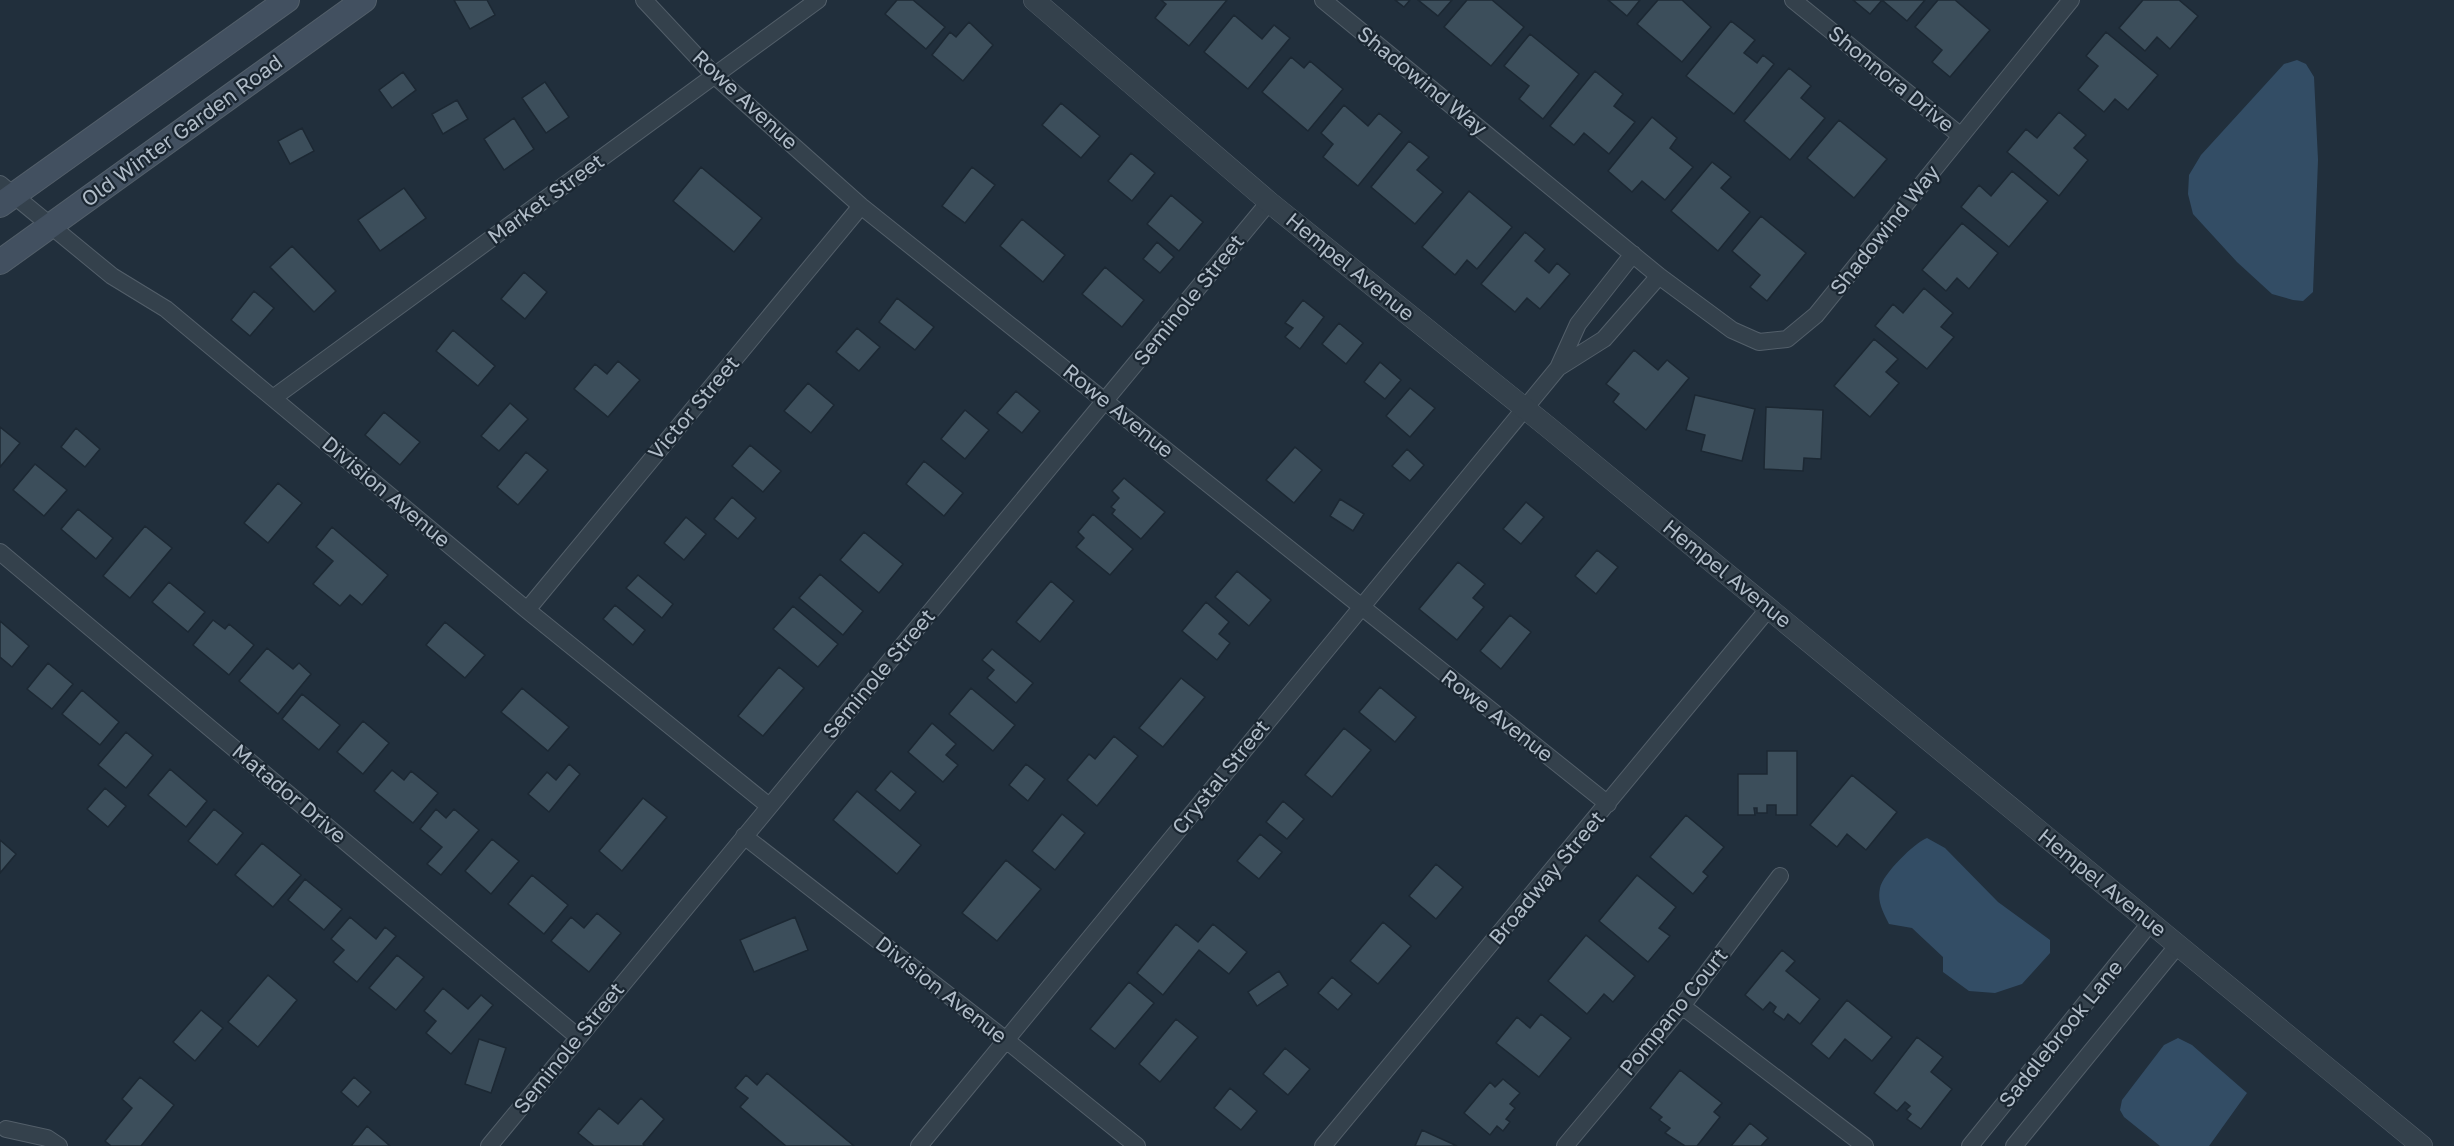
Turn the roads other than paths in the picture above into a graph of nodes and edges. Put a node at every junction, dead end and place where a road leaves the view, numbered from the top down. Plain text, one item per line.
1 (287, 0) edge
2 (364, 0) edge
3 (644, 0) edge
4 (818, 0) edge
5 (1034, 0) edge
6 (1323, 0) edge
7 (1793, 0) edge
8 (2071, 0) edge
9 (715, 76) junction
10 (1961, 136) junction
11 (5, 195) edge
12 (1269, 202) junction
13 (861, 206) junction
14 (50, 225) junction
15 (1633, 254) junction
16 (0, 262) edge
17 (1659, 276) junction
18 (1558, 368) junction
19 (273, 398) junction
20 (1107, 401) junction
21 (1525, 408) junction
22 (0, 552) edge
23 (1360, 607) junction
24 (1769, 608) junction
25 (527, 610) junction
26 (1608, 804) junction
27 (769, 806) junction
28 (744, 836) junction
29 (1780, 876) dead end
30 (2151, 922) junction
31 (2178, 945) junction
32 (1682, 1006) junction
33 (578, 1036) junction
34 (1006, 1040) junction
35 (6, 1128) dead end
36 (59, 1146) edge
37 (489, 1146) edge
38 (919, 1146) edge
39 (1137, 1146) edge
40 (1323, 1146) edge
41 (1565, 1146) edge
42 (1864, 1146) edge
43 (1970, 1146) edge
44 (2014, 1146) edge
45 (2422, 1146) edge

1 - 11 main road
2 - 14 main road, Old Winter Garden Road
3 - 9 street, Rowe Avenue
4 - 9 street, Market Street
5 - 12 street, Hempel Avenue
6 - 15 street, Shadowind Way
7 - 10 street, Shonnora Drive
8 - 10 street, Shadowind Way
9 - 13 street, Rowe Avenue
9 - 19 street, Market Street
10 - 17 street, Shadowind Way
11 - 14 street, Division Avenue
12 - 20 street, Seminole Street
12 - 21 street, Hempel Avenue
13 - 20 street, Rowe Avenue
13 - 25 street, Victor Street
14 - 16 main road, Old Winter Garden Road
14 - 19 street, Division Avenue
15 - 17 street, Shadowind Way
15 - 18 street
17 - 18 street
18 - 21 street
19 - 25 street, Division Avenue
20 - 23 street, Rowe Avenue
20 - 27 street, Seminole Street
21 - 23 street, Crystal Street
21 - 24 street, Hempel Avenue
22 - 33 street, Matador Drive
23 - 26 street, Rowe Avenue
23 - 34 street, Crystal Street
24 - 26 street, Broadway Street
24 - 30 street, Hempel Avenue
25 - 27 street, Division Avenue
26 - 40 street, Broadway Street
27 - 28 street, Seminole Street
28 - 33 street, Seminole Street
28 - 34 street, Division Avenue
29 - 32 street, Pompano Court
30 - 31 street, Hempel Avenue
30 - 43 street, Saddlebrook Lane
31 - 44 street, Saddlebrook Lane
31 - 45 street, Hempel Avenue
32 - 41 street, Pompano Court
32 - 42 street
33 - 37 street, Seminole Street
34 - 38 street, Crystal Street
34 - 39 street, Division Avenue
35 - 36 street

